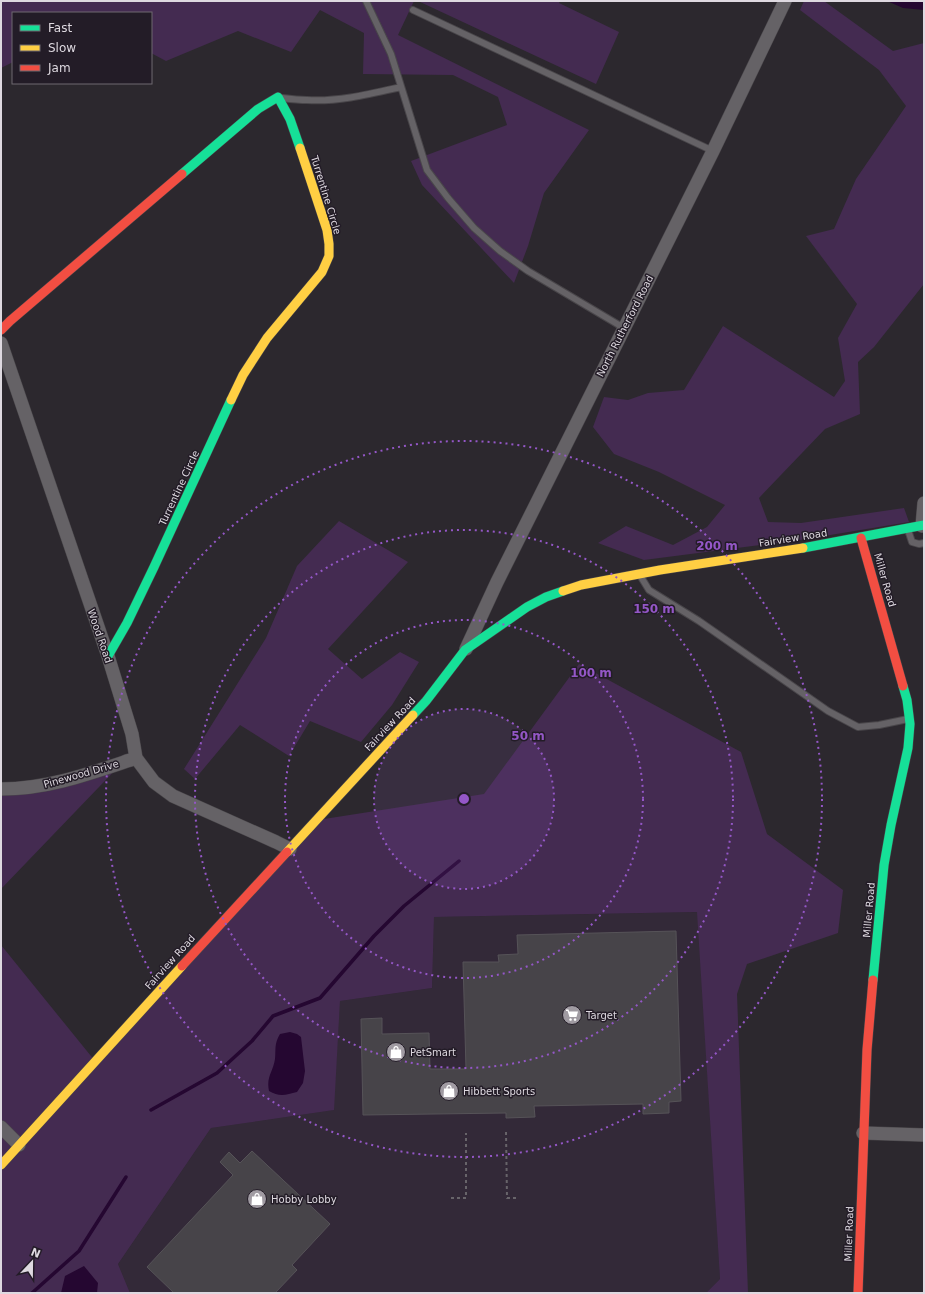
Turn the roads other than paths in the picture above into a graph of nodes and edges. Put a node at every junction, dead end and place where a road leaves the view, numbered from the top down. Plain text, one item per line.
1 (366, 1) edge
2 (784, 1) edge
3 (413, 10) dead end
4 (401, 87) junction
5 (278, 97) junction
6 (713, 151) junction
7 (624, 328) junction
8 (1, 330) edge
9 (1, 343) edge
10 (924, 503) edge
11 (923, 525) edge
12 (908, 528) junction
13 (861, 538) junction
14 (924, 544) edge
15 (639, 574) junction
16 (465, 650) junction
17 (108, 656) junction
18 (910, 719) junction
19 (136, 758) junction
20 (1, 789) edge
21 (290, 849) junction
22 (1, 1127) edge
23 (863, 1133) junction
24 (924, 1135) edge
25 (19, 1145) junction
26 (1, 1165) edge
27 (858, 1293) edge

1 - 4 lane
2 - 6 street, North Rutherford Road
3 - 6 lane
4 - 5 lane
4 - 7 lane
5 - 8 street
5 - 17 street, Turrentine Circle
6 - 7 street, North Rutherford Road
7 - 16 street, North Rutherford Road
9 - 17 street, Wood Road
10 - 11 street
11 - 12 street, Fairview Road
12 - 13 street, Fairview Road
12 - 14 lane
13 - 15 street, Fairview Road
13 - 18 street, Miller Road
15 - 16 street, Fairview Road
15 - 18 lane
16 - 21 street, Fairview Road
17 - 19 street, Wood Road
18 - 23 street, Miller Road
19 - 20 street, Pinewood Drive
19 - 21 street, Wood Road
21 - 25 street, Fairview Road
22 - 25 street
23 - 24 street
23 - 27 street, Miller Road
25 - 26 street, Fairview Road

